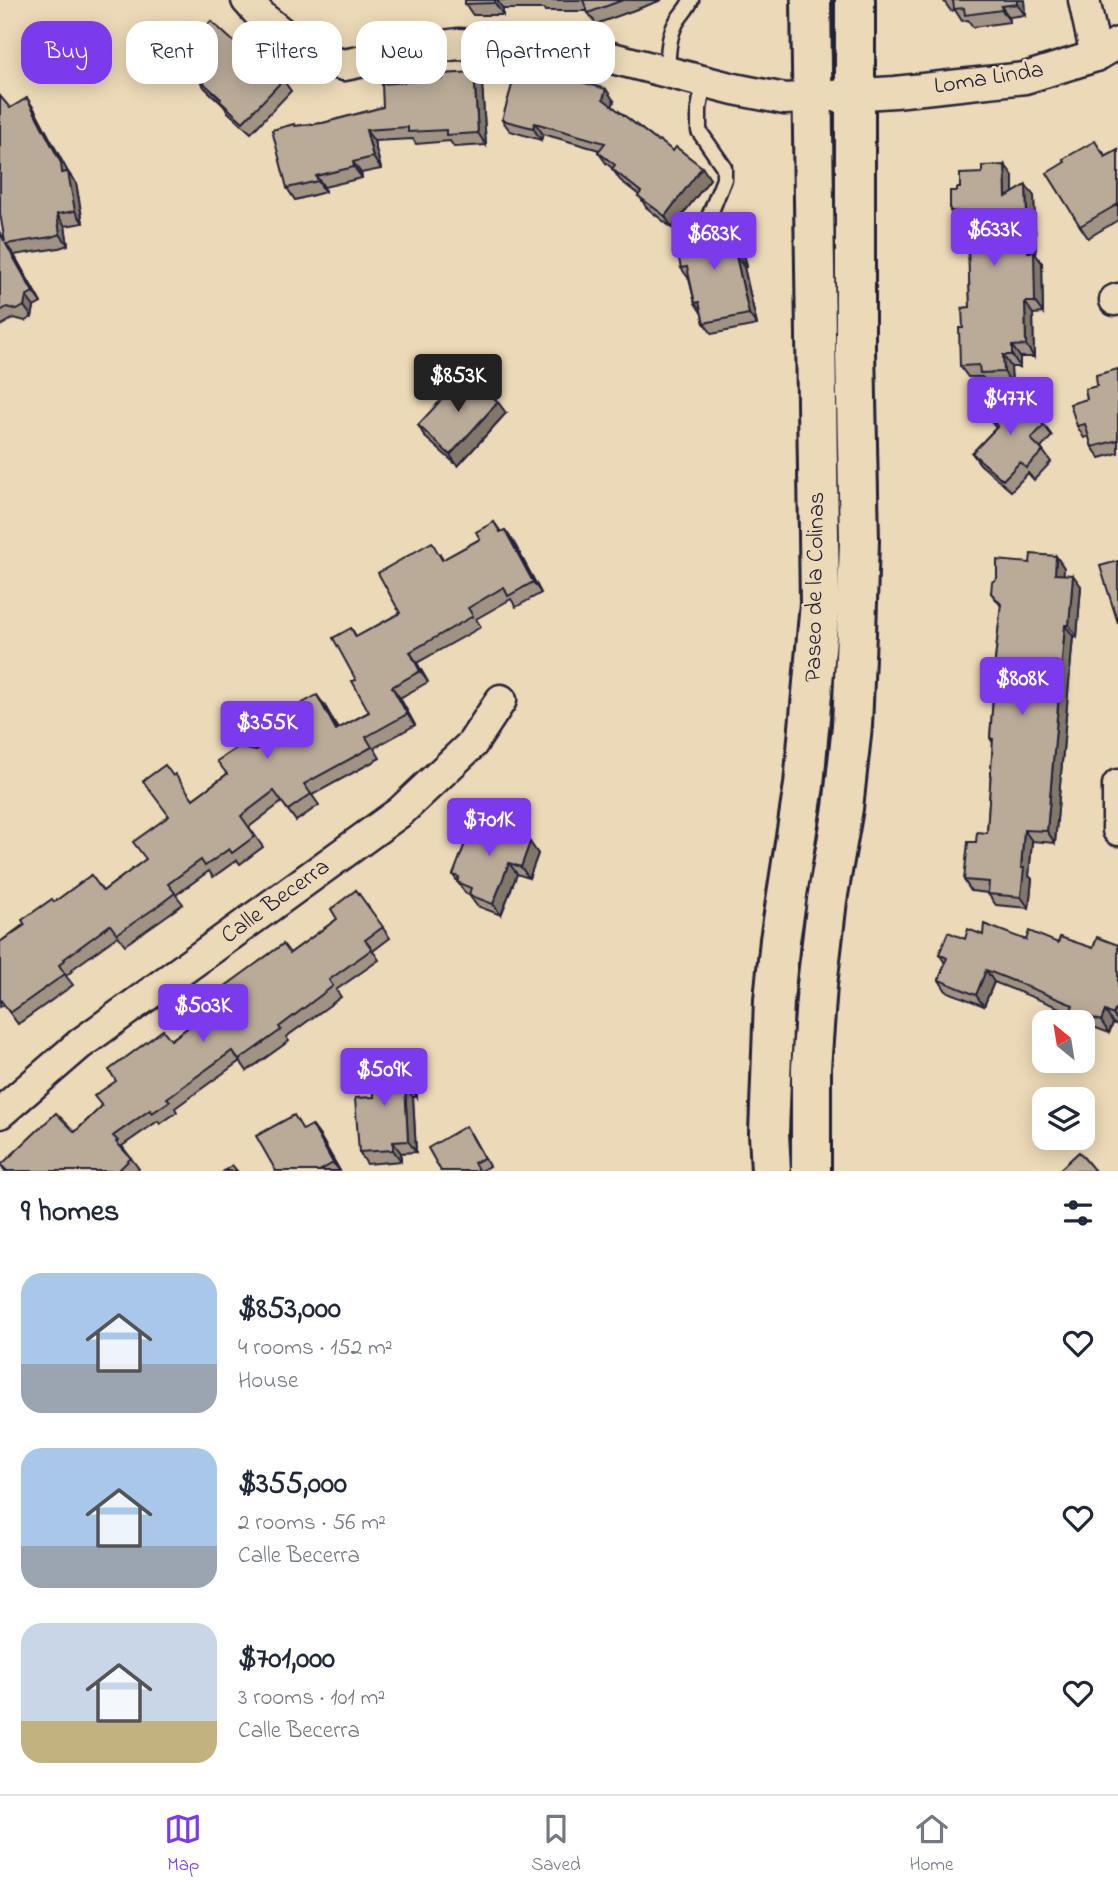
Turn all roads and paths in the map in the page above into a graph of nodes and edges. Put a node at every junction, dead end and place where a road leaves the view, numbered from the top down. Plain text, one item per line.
1 (247, 0) edge
2 (691, 0) edge
3 (811, 0) edge
4 (855, 0) edge
5 (1084, 0) edge
6 (1107, 49) edge
7 (667, 72) junction
8 (704, 81) junction
9 (855, 94) junction
10 (813, 97) junction
11 (706, 223) dead end
12 (501, 700) dead end
13 (1118, 785) edge
14 (1118, 830) edge
15 (0, 1113) edge
16 (771, 1171) edge
17 (811, 1171) edge

1 - 7 street, Loma Linda
2 - 7 lane
3 - 10 main road, Paseo de la Colinas
4 - 9 main road, Paseo de la Colinas
5 - 6 street
6 - 9 street, Loma Linda
7 - 8 street, Loma Linda
8 - 10 street, Loma Linda
8 - 11 lane
9 - 10 street, Loma Linda
9 - 17 main road, Paseo de la Colinas
10 - 16 main road, Paseo de la Colinas
12 - 15 street, Calle Becerra
13 - 14 street

